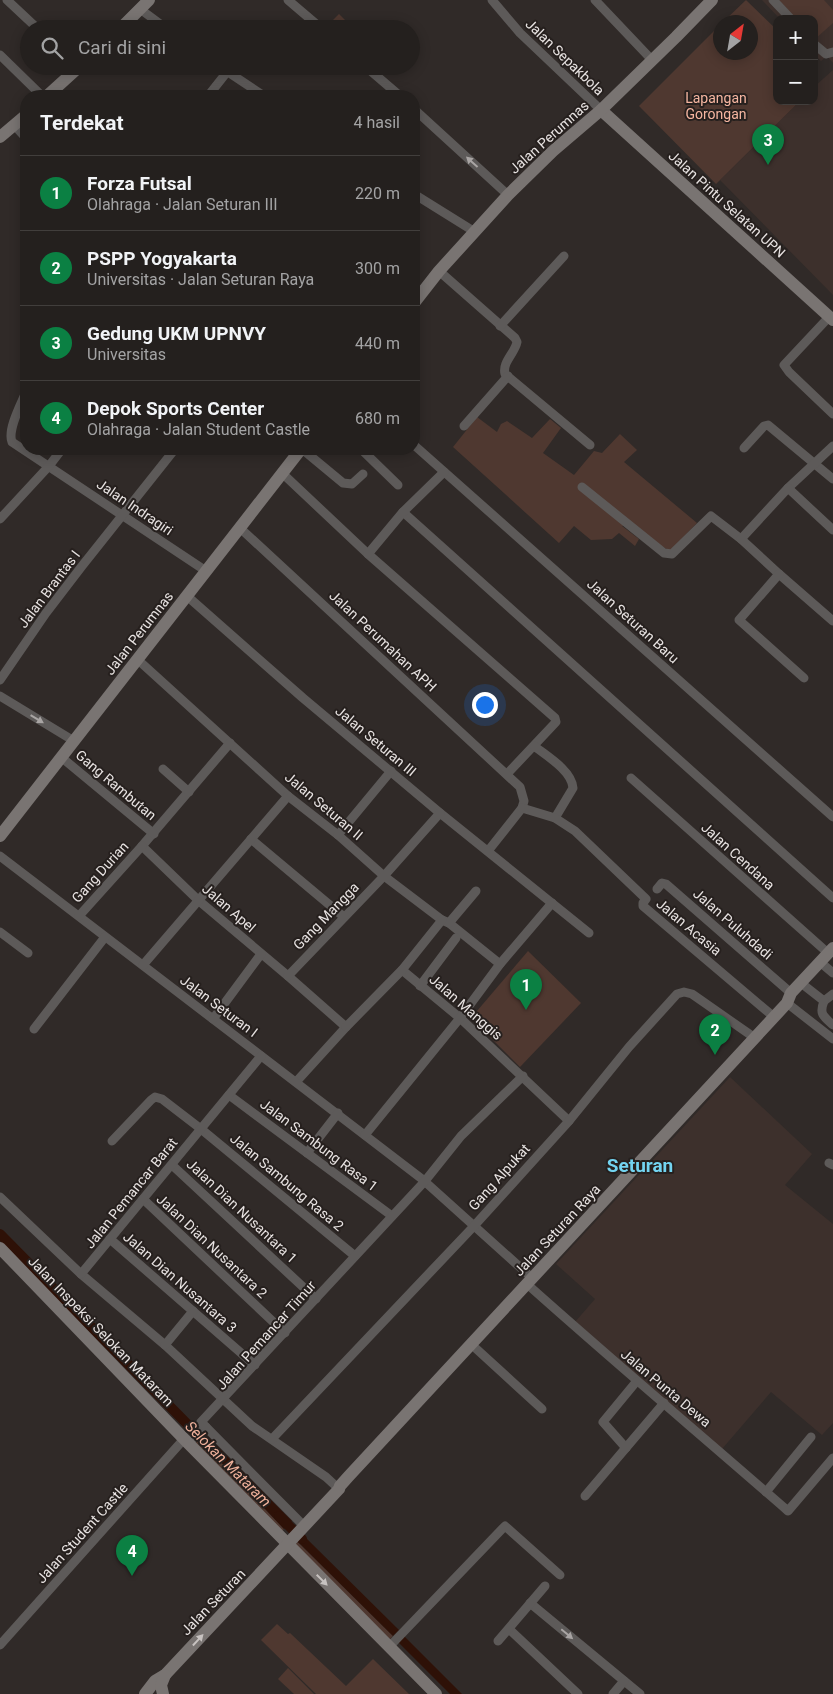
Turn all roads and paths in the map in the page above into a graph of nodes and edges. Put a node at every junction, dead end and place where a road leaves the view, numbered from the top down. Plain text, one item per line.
1 (8, 0) edge
2 (288, 0) edge
3 (492, 0) edge
4 (595, 0) edge
5 (773, 0) edge
6 (709, 1) edge
7 (145, 4) edge
8 (787, 15) edge
9 (29, 20) edge
10 (129, 20) edge
11 (159, 20) edge
12 (311, 20) edge
13 (818, 47) edge
14 (833, 52) edge
15 (0, 55) edge
16 (652, 60) junction
17 (20, 75) edge
18 (20, 75) edge
19 (70, 75) edge
20 (226, 75) edge
21 (232, 75) edge
22 (376, 75) edge
23 (36, 90) edge
24 (54, 90) edge
25 (213, 90) edge
26 (255, 90) edge
27 (393, 90) edge
28 (601, 110) junction
29 (420, 114) edge
30 (20, 120) edge
31 (14, 126) junction
32 (20, 132) edge
33 (0, 137) edge
34 (508, 195) junction
35 (420, 198) edge
36 (475, 232) junction
37 (564, 256) dead end
38 (439, 271) junction
39 (420, 295) edge
40 (831, 318) edge
41 (500, 326) junction
42 (508, 376) junction
43 (20, 407) edge
44 (833, 414) edge
45 (464, 426) dead end
46 (590, 445) dead end
47 (833, 446) edge
48 (20, 447) edge
49 (744, 448) dead end
50 (420, 450) edge
51 (32, 455) edge
52 (57, 455) edge
53 (170, 455) edge
54 (297, 455) edge
55 (309, 455) edge
56 (367, 455) edge
57 (814, 462) junction
58 (49, 466) junction
59 (444, 472) junction
60 (282, 473) junction
61 (363, 474) dead end
62 (833, 479) edge
63 (398, 485) dead end
64 (582, 487) dead end
65 (788, 488) junction
66 (403, 512) junction
67 (123, 516) junction
68 (0, 519) edge
69 (240, 528) junction
70 (833, 530) edge
71 (741, 539) junction
72 (368, 554) junction
73 (206, 571) junction
74 (779, 574) junction
75 (187, 596) junction
76 (833, 621) edge
77 (137, 659) junction
78 (804, 678) dead end
79 (0, 680) edge
80 (0, 696) edge
81 (74, 741) junction
82 (230, 743) junction
83 (534, 746) junction
84 (61, 757) junction
85 (163, 769) dead end
86 (391, 771) junction
87 (507, 774) junction
88 (631, 778) dead end
89 (189, 792) junction
90 (288, 796) junction
91 (522, 808) junction
92 (440, 813) junction
93 (833, 817) edge
94 (555, 818) junction
95 (154, 834) junction
96 (338, 835) junction
97 (0, 836) edge
98 (251, 840) junction
99 (142, 846) junction
100 (488, 851) junction
101 (0, 856) edge
102 (384, 876) junction
103 (657, 889) dead end
104 (476, 891) dead end
105 (833, 898) edge
106 (198, 900) junction
107 (552, 903) junction
108 (79, 916) junction
109 (344, 917) junction
110 (445, 922) junction
111 (0, 932) edge
112 (589, 933) dead end
113 (106, 937) junction
114 (456, 938) dead end
115 (28, 953) dead end
116 (261, 954) junction
117 (827, 954) edge
118 (500, 964) junction
119 (143, 965) junction
120 (402, 970) junction
121 (833, 973) edge
122 (288, 976) junction
123 (801, 982) junction
124 (420, 986) junction
125 (833, 994) edge
126 (789, 998) junction
127 (824, 1001) junction
128 (460, 1018) junction
129 (774, 1018) junction
130 (213, 1019) junction
131 (833, 1025) edge
132 (346, 1028) junction
133 (34, 1029) dead end
134 (755, 1038) junction
135 (833, 1039) edge
136 (261, 1056) junction
137 (523, 1076) junction
138 (296, 1082) junction
139 (229, 1095) junction
140 (338, 1113) junction
141 (568, 1121) junction
142 (202, 1129) junction
143 (365, 1136) junction
144 (112, 1142) dead end
145 (307, 1152) junction
146 (172, 1164) junction
147 (423, 1180) junction
148 (0, 1197) edge
149 (143, 1199) junction
150 (392, 1216) junction
151 (474, 1226) junction
152 (110, 1239) junction
153 (0, 1248) edge
154 (355, 1256) junction
155 (82, 1274) junction
156 (530, 1281) junction
157 (316, 1299) junction
158 (192, 1311) junction
159 (285, 1332) junction
160 (165, 1344) junction
161 (471, 1344) junction
162 (254, 1365) junction
163 (636, 1382) junction
164 (223, 1399) junction
165 (664, 1403) junction
166 (542, 1409) dead end
167 (205, 1428) junction
168 (811, 1437) dead end
169 (189, 1440) junction
170 (272, 1440) junction
171 (626, 1448) junction
172 (833, 1458) edge
173 (339, 1487) junction
174 (766, 1492) junction
175 (585, 1496) dead end
176 (302, 1526) junction
177 (288, 1543) junction
178 (560, 1575) dead end
179 (545, 1586) dead end
180 (530, 1602) junction
181 (509, 1629) junction
182 (498, 1642) dead end
183 (392, 1644) junction
184 (0, 1645) edge
185 (164, 1675) junction
186 (624, 1681) junction
187 (145, 1694) edge
188 (163, 1694) edge
189 (436, 1694) edge
190 (578, 1694) edge
191 (613, 1694) edge
192 (640, 1694) edge

1 - 9 street
2 - 12 street
3 - 28 street, Jalan Sepakbola
4 - 16 street
5 - 8 street
6 - 16 main road, Jalan Perumnas
7 - 10 main road
7 - 11 street
13 - 14 street
15 - 18 street
16 - 28 main road, Jalan Perumnas
17 - 23 street
19 - 24 main road
20 - 25 street
21 - 26 street
22 - 27 street
28 - 34 main road, Jalan Perumnas
28 - 40 main road, Jalan Pintu Selatan UPN
34 -> 29 street
30 - 31 main road
31 - 32 street
31 - 33 main road
34 - 36 main road, Jalan Perumnas
35 - 36 street
36 - 38 main road, Jalan Perumnas
37 - 41 street
38 - 39 main road, Jalan Perumnas
38 - 41 street
40 - 44 street
41 - 42 street
42 - 45 street
42 - 46 street
43 - 48 street, Jalan Indragiri
47 - 57 street
49 - 57 street
50 - 59 street, Jalan Seturan Baru
51 - 58 street, Jalan Indragiri
52 - 58 street
53 - 67 street, Jalan Brantas I
54 - 60 main road, Jalan Perumnas
55 - 61 street
56 - 63 street
57 - 62 street
57 - 65 street
58 - 67 street, Jalan Indragiri
58 - 68 street
59 - 66 street
59 - 93 street, Jalan Seturan Baru
60 - 69 main road, Jalan Perumnas
60 - 72 street
64 - 71 street
65 - 70 street
65 - 71 street
66 - 72 street
66 - 105 street
67 - 73 street, Jalan Indragiri
67 - 79 street, Jalan Brantas I
69 - 73 main road, Jalan Perumnas
69 - 87 street, Jalan Perumahan APH
71 - 74 street
72 - 83 street
73 - 75 main road, Jalan Perumnas
74 - 76 street
74 - 78 street
75 - 77 main road, Jalan Perumnas
75 - 86 street, Jalan Seturan III
77 - 81 main road, Jalan Perumnas
77 - 82 street, Jalan Seturan II
80 -> 81 street
81 - 84 main road, Jalan Perumnas
82 - 89 street
82 - 90 street, Jalan Seturan II
83 - 87 street
83 - 94 street
84 - 95 street, Gang Rambutan
84 - 97 main road, Jalan Perumnas
85 - 89 street
86 - 92 street, Jalan Seturan III
86 - 96 street
87 - 91 street, Jalan Perumahan APH
88 - 117 street, Jalan Cendana
89 - 95 street
90 - 96 street, Jalan Seturan II
90 - 98 street
91 - 94 street, Jalan Acasia
91 - 100 street
92 - 100 street, Jalan Seturan III
92 - 102 street, Gang Mangga
94 - 129 street, Jalan Acasia
95 - 99 street
96 - 102 street, Jalan Seturan II
98 - 106 street
98 - 109 street
99 - 106 street, Jalan Apel
99 - 108 street, Gang Durian
100 - 107 street, Jalan Seturan III
101 - 108 street, Jalan Seturan I
102 - 109 street, Gang Mangga
102 - 110 street, Jalan Seturan II
103 - 126 street, Jalan Puluhdadi
104 - 110 street
106 - 116 street, Jalan Apel
106 - 119 street
107 - 112 street, Jalan Seturan III
107 - 118 street
108 - 113 street, Jalan Seturan I
109 - 122 street, Gang Mangga
110 - 118 street, Jalan Seturan II
110 - 120 street
111 - 115 street
113 - 119 street, Jalan Seturan I
113 - 133 street
114 - 124 street
116 - 122 street, Jalan Apel
116 - 130 street
117 - 121 street, Jalan Cendana
117 - 123 main road, Jalan Seturan Raya
118 - 128 street
119 - 130 street, Jalan Seturan I
120 - 124 street, Jalan Manggis
120 - 132 street
122 - 132 street, Jalan Apel
123 - 126 main road, Jalan Seturan Raya
123 - 127 street
124 - 128 street, Jalan Manggis
125 - 127 street
126 - 129 main road, Jalan Seturan Raya
126 - 135 street
127 - 131 street
128 - 137 street, Jalan Manggis
128 - 143 street
129 - 134 main road, Jalan Seturan Raya
130 - 136 street, Jalan Seturan I
132 - 138 street
134 - 141 street, Gang Alpukat
134 - 156 main road, Jalan Seturan Raya
136 - 138 street, Jalan Seturan I
136 - 139 street, Jalan Pemancar Barat
137 - 141 street, Jalan Manggis
137 - 147 street, Jalan Pemancar Timur
138 - 140 street, Jalan Seturan I
139 - 142 street, Jalan Pemancar Barat
139 - 145 street, Jalan Sambung Rasa 1
140 - 143 street, Jalan Seturan I
140 - 145 street
141 - 151 street, Gang Alpukat
142 - 144 street
142 - 146 street, Jalan Pemancar Barat
142 - 154 street, Jalan Sambung Rasa 2
143 - 147 street, Jalan Seturan I
145 - 150 street, Jalan Sambung Rasa 1
146 - 149 street, Jalan Pemancar Barat
146 - 157 street, Jalan Dian Nusantara 1
147 - 150 street, Jalan Pemancar Timur
147 - 151 street
148 - 155 street
149 - 152 street, Jalan Pemancar Barat
149 - 159 street, Jalan Dian Nusantara 2
150 - 154 street, Jalan Pemancar Timur
151 - 156 street
151 - 170 street, Gang Alpukat
152 - 155 street, Jalan Pemancar Barat
152 - 158 street, Jalan Dian Nusantara 3
153 - 169 main road, Jalan Inspeksi Selokan Mataram
154 - 157 street, Jalan Pemancar Timur
155 - 160 street
156 - 161 main road, Jalan Seturan Raya
156 - 163 street, Jalan Punta Dewa
157 - 159 street, Jalan Pemancar Timur
158 - 160 street
158 - 162 street, Jalan Dian Nusantara 3
159 - 162 street, Jalan Pemancar Timur
160 - 164 street
161 - 166 street
161 - 173 main road, Jalan Seturan Raya
162 - 164 street, Jalan Pemancar Timur
163 - 165 street, Jalan Punta Dewa
163 - 171 street
164 - 167 street
164 - 170 street, Jalan Pemancar Timur
165 - 171 street
165 - 174 street, Jalan Punta Dewa
167 - 169 street
167 - 176 street
168 - 174 street
169 - 177 main road, Jalan Inspeksi Selokan Mataram
169 - 184 street, Jalan Student Castle
170 - 173 street, Jalan Pemancar Timur
171 - 175 street
172 - 174 street, Jalan Punta Dewa
173 - 176 main road, Jalan Seturan Raya
176 - 177 main road, Jalan Seturan Raya
177 -> 183 main road, Jalan Inspeksi Selokan Mataram
185 -> 177 main road, Jalan Seturan
178 - 183 street
179 - 180 street
180 - 181 street
180 -> 186 street
181 - 182 street
181 - 190 street
183 - 189 main road, Jalan Inspeksi Selokan Mataram
185 - 187 main road
185 - 188 main road
186 - 191 street
186 - 192 street

